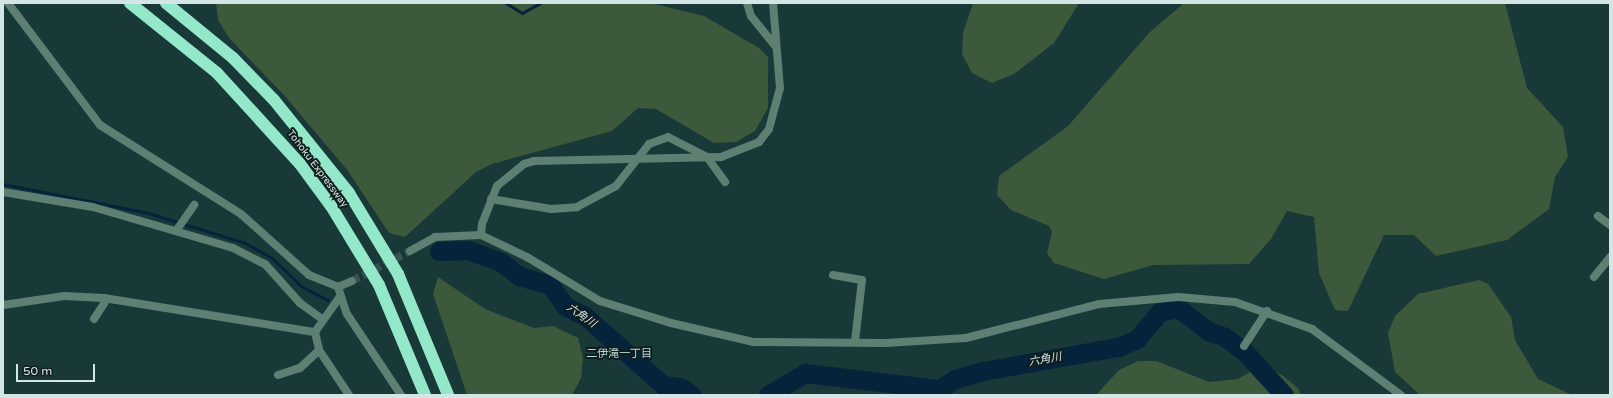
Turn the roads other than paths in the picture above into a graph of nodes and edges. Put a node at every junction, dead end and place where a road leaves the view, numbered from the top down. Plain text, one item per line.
1 (8, 3) edge
2 (130, 3) edge
3 (166, 3) edge
4 (747, 3) edge
5 (773, 3) edge
6 (775, 46) junction
7 (707, 157) junction
8 (637, 159) junction
9 (725, 182) dead end
10 (3, 192) edge
11 (491, 199) junction
12 (194, 205) dead end
13 (1598, 216) dead end
14 (180, 225) junction
15 (1610, 225) edge
16 (481, 235) junction
17 (410, 251) tunnel mouth
18 (1610, 257) edge
19 (833, 275) dead end
20 (1594, 278) dead end
21 (352, 281) tunnel mouth
22 (338, 287) junction
23 (339, 298) junction
24 (107, 299) junction
25 (3, 305) edge
26 (1267, 311) junction
27 (94, 319) dead end
28 (322, 319) junction
29 (315, 332) junction
30 (855, 341) junction
31 (1244, 346) dead end
32 (319, 350) junction
33 (278, 375) dead end
34 (349, 395) edge
35 (401, 395) edge
36 (425, 395) edge
37 (448, 395) edge
38 (1401, 395) edge

1 - 22 street
2 - 36 highway, Tohoku Expressway
3 - 37 highway, Tohoku Expressway
4 - 6 street
5 - 6 street
6 - 7 street
7 - 8 street
7 - 8 street
7 - 9 street
8 - 11 street
8 - 11 street
10 - 14 street
11 - 16 street
12 - 14 street
13 - 15 street
14 - 28 street
16 - 17 street
16 - 30 street
18 - 20 street
19 - 30 street
21 - 22 street
22 - 23 street
23 - 28 street
23 - 35 street
24 - 25 street
24 - 27 street
24 - 29 street
26 - 30 street
26 - 31 street
26 - 38 street
28 - 29 street
29 - 32 street
32 - 33 street
32 - 34 street

